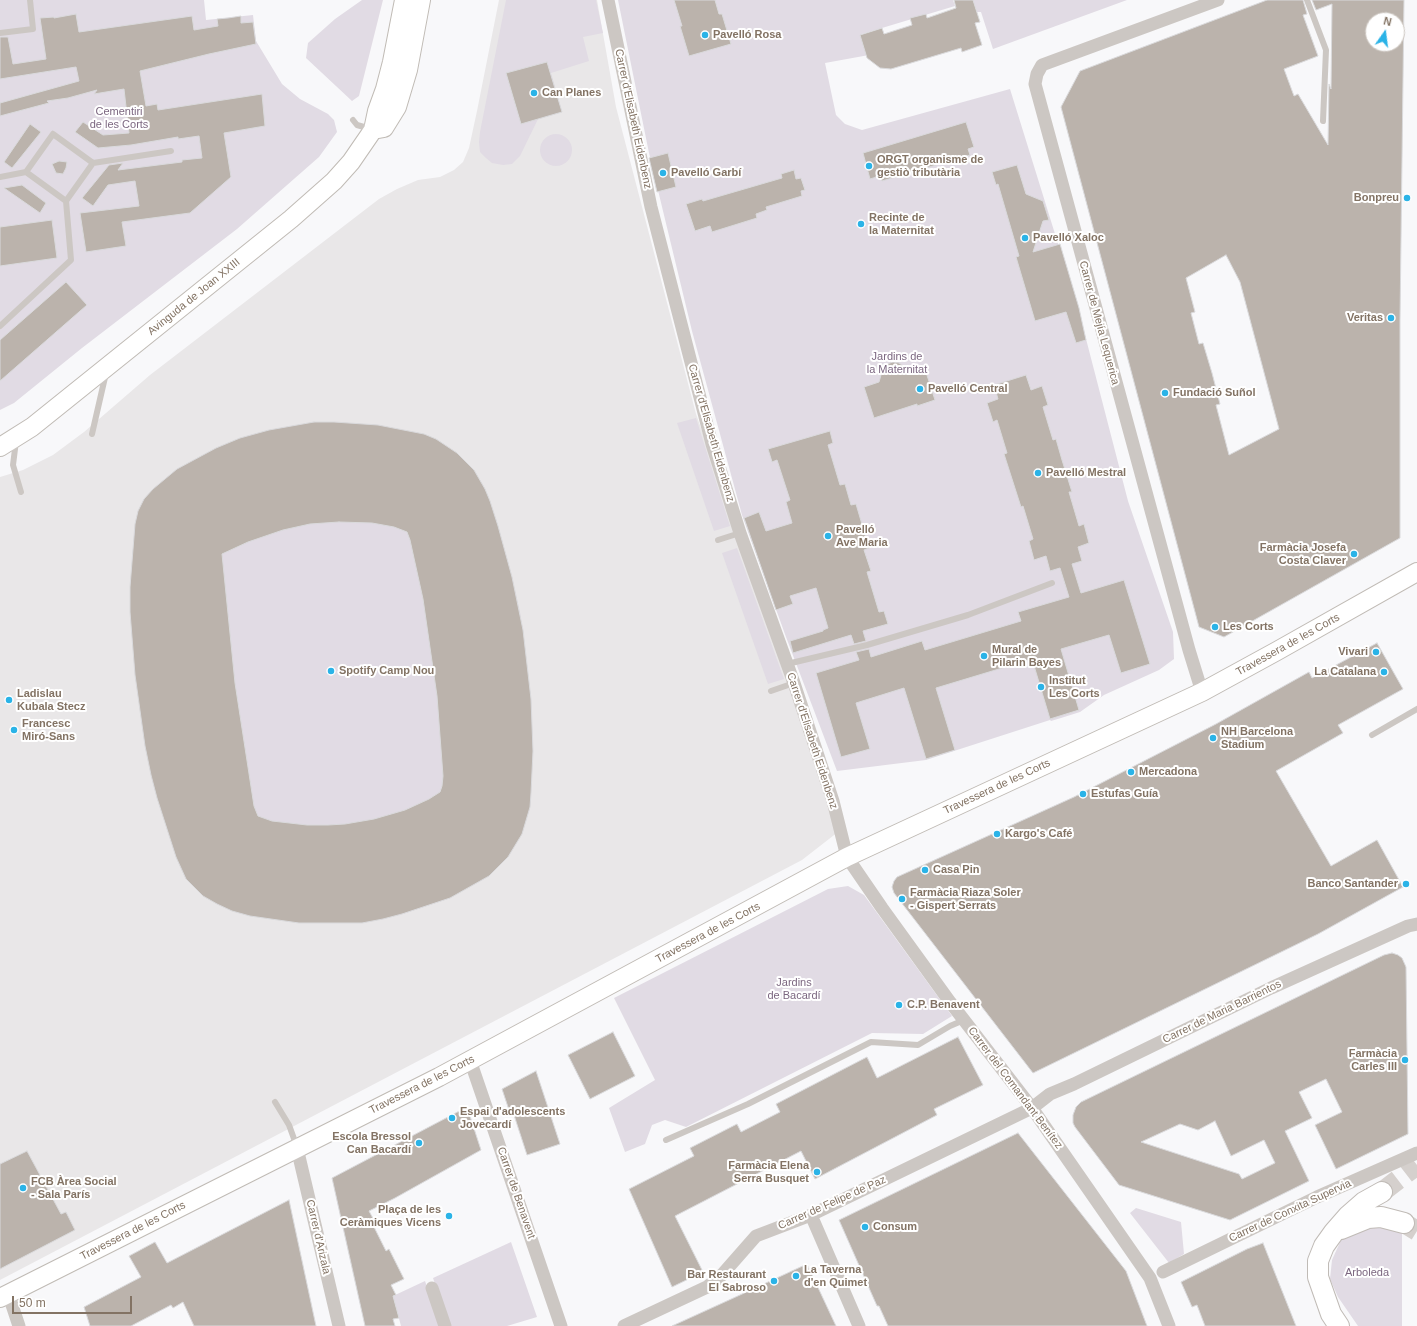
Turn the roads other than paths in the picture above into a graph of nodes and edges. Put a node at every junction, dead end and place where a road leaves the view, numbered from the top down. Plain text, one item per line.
1 (30, 0) edge
2 (404, 0) edge
3 (422, 0) edge
4 (608, 0) edge
5 (1218, 0) edge
6 (1307, 0) edge
7 (0, 33) edge
8 (353, 120) dead end
9 (1323, 121) dead end
10 (374, 130) junction
11 (171, 151) dead end
12 (93, 163) junction
13 (26, 172) junction
14 (0, 178) edge
15 (66, 201) junction
16 (0, 326) edge
17 (108, 366) junction
18 (92, 434) dead end
19 (16, 437) junction
20 (0, 447) edge
21 (21, 492) dead end
22 (740, 533) junction
23 (718, 540) dead end
24 (1417, 572) edge
25 (1052, 583) dead end
26 (787, 664) junction
27 (794, 684) junction
28 (771, 691) dead end
29 (1202, 692) junction
30 (1417, 709) edge
31 (1372, 735) dead end
32 (848, 857) junction
33 (1417, 924) edge
34 (964, 1020) junction
35 (470, 1060) junction
36 (275, 1102) dead end
37 (1032, 1108) junction
38 (666, 1140) dead end
39 (297, 1148) junction
40 (1417, 1153) edge
41 (1382, 1192) tunnel mouth
42 (811, 1215) junction
43 (1404, 1223) tunnel mouth
44 (1334, 1232) junction
45 (1163, 1272) dead end
46 (432, 1288) dead end
47 (4, 1296) edge
48 (19, 1326) edge
49 (339, 1326) edge
50 (445, 1326) edge
51 (561, 1326) edge
52 (624, 1326) edge
53 (859, 1326) edge
54 (1169, 1326) edge
55 (1339, 1326) edge

1 - 7 lane
2 - 10 main road, Avinguda de Joan XXIII
3 - 10 main road, Avinguda de Joan XXIII
4 - 22 street, Carrer d'Elisabeth Eidenbenz
5 - 29 street, Carrer de Mejía Lequerica
6 - 9 lane
8 - 10 lane
10 - 17 main road, Avinguda de Joan XXIII
11 - 12 lane
12 - 13 lane
12 - 15 lane
13 - 14 lane
13 - 15 lane
15 - 16 lane
17 - 18 lane
17 - 19 main road, Avinguda de Joan XXIII
19 - 20 main road, Avinguda de Joan XXIII
19 - 21 lane
22 - 23 lane
22 - 26 street, Carrer d'Elisabeth Eidenbenz
24 - 29 main road, Travessera de les Corts
25 - 26 lane
26 - 27 street, Carrer d'Elisabeth Eidenbenz
27 - 28 lane
27 - 32 street, Carrer d'Elisabeth Eidenbenz
29 - 32 main road, Travessera de les Corts
30 - 31 lane
32 - 34 street, Carrer del Comandant Benítez
32 - 35 main road, Travessera de les Corts
33 - 37 street, Carrer de Maria Barrientos
34 - 37 street, Carrer del Comandant Benítez
34 - 38 lane
35 - 39 main road, Travessera de les Corts
35 - 51 street, Carrer de Benavent
36 - 39 lane
37 - 42 street, Carrer de Felipe de Paz
37 - 54 street, Carrer del Comandant Benítez
39 - 47 main road, Travessera de les Corts
39 - 49 street, Carrer d'Arizala
40 - 45 street, Carrer de Conxita Supervia
41 - 44 main road
42 - 52 street, Carrer de Felipe de Paz
42 - 53 street
43 - 44 main road
44 - 55 main road
46 - 50 street
47 - 48 street

